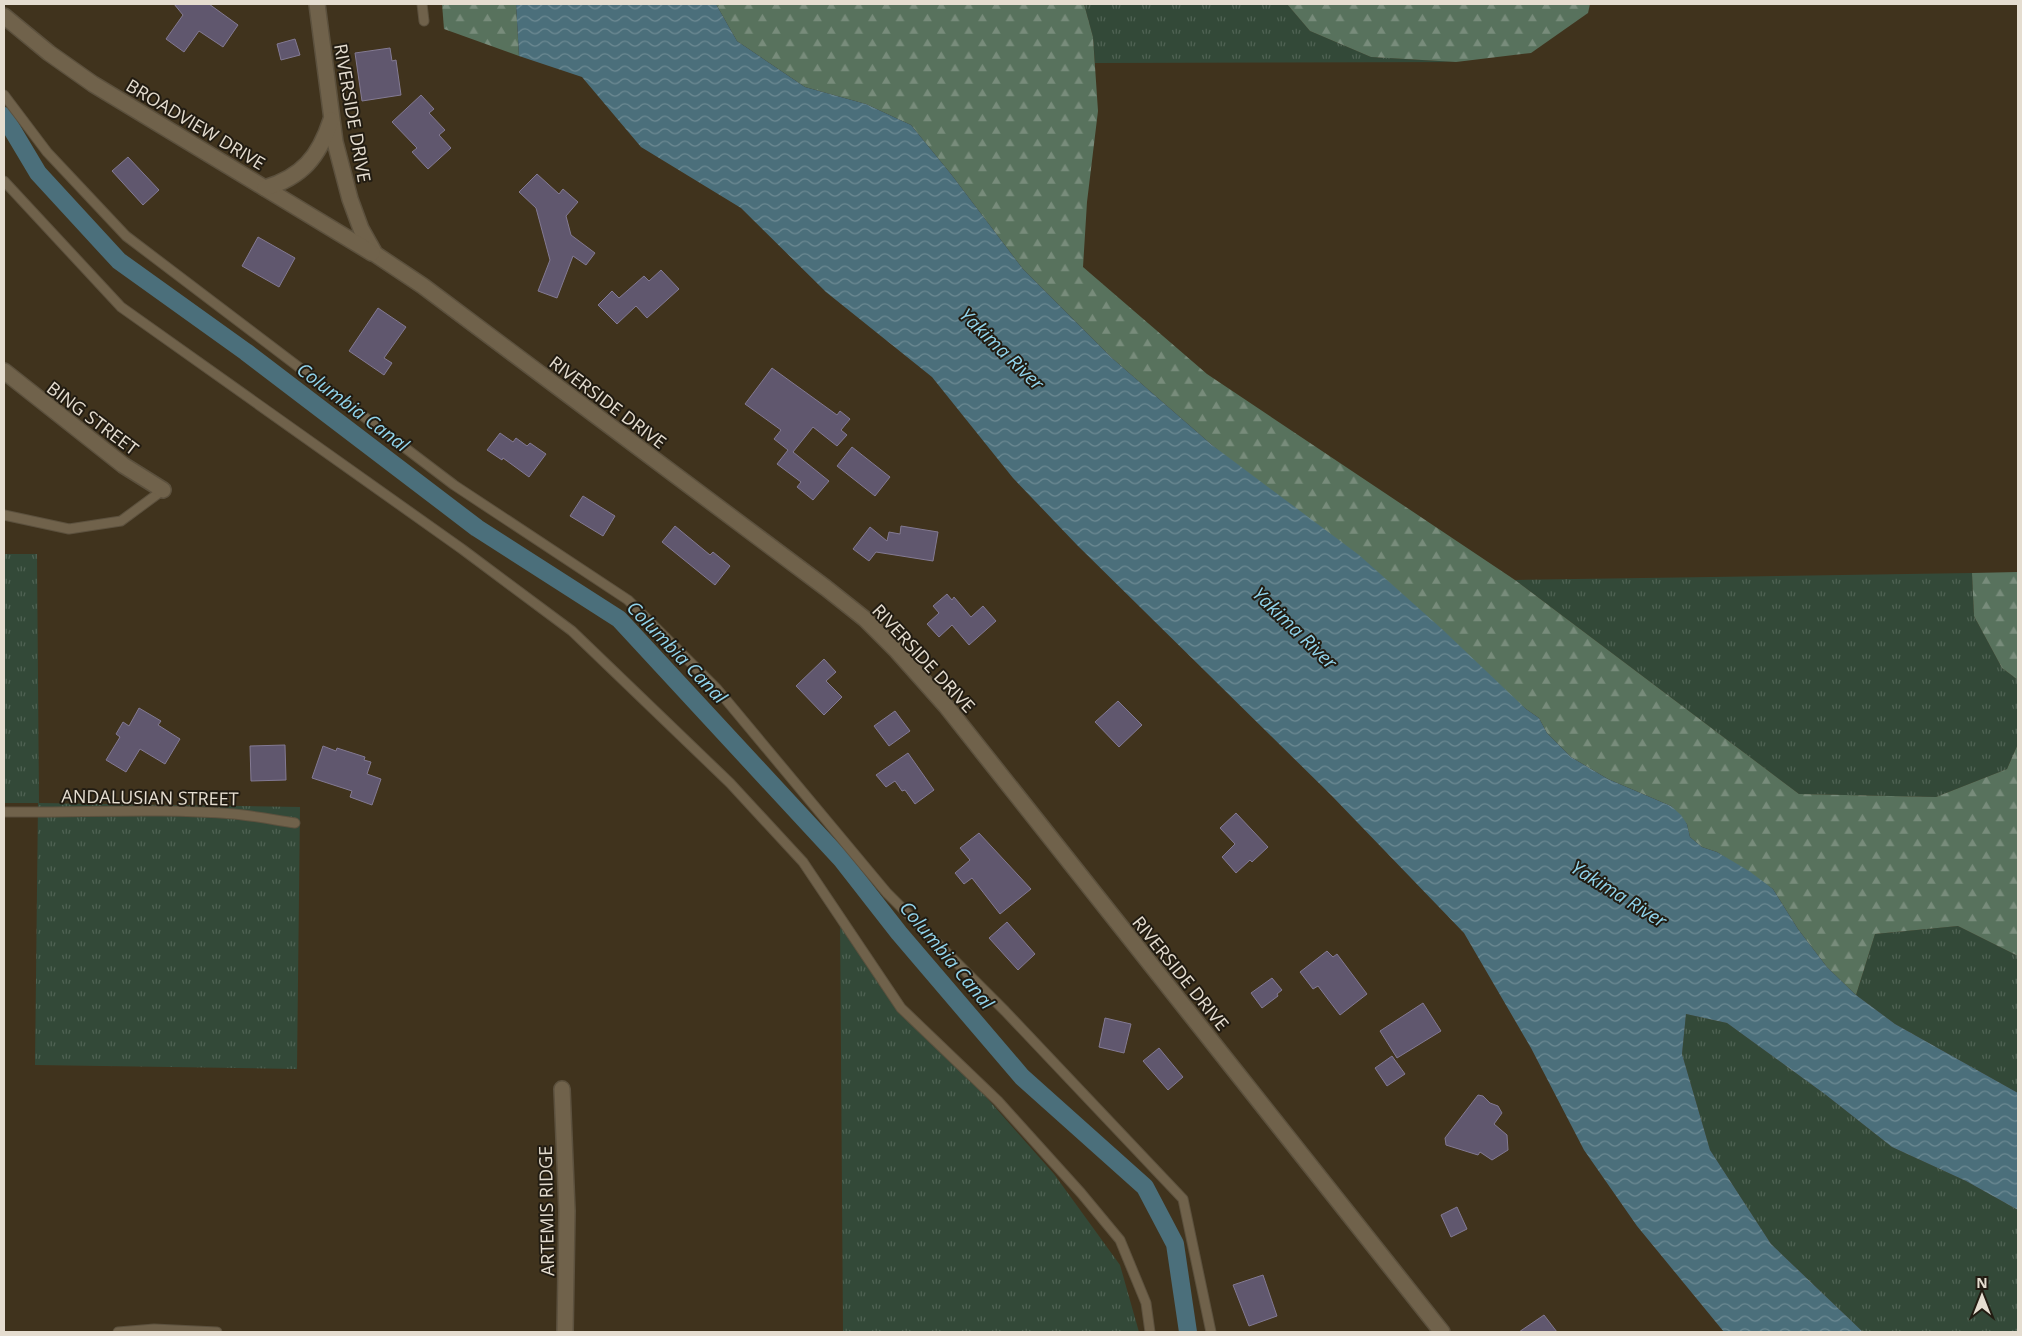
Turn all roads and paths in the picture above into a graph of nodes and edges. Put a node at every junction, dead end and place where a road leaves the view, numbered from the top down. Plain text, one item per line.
1 (317, 4) edge
2 (422, 4) edge
3 (4, 16) edge
4 (424, 21) dead end
5 (4, 95) edge
6 (332, 119) junction
7 (4, 182) edge
8 (264, 188) junction
9 (375, 254) junction
10 (4, 371) edge
11 (163, 490) joint
12 (4, 515) edge
13 (4, 812) edge
14 (295, 823) dead end
15 (562, 1089) dead end
16 (118, 1332) edge
17 (217, 1332) edge
18 (565, 1332) edge
19 (1150, 1332) edge
20 (1211, 1332) edge
21 (1442, 1332) edge

1 - 6 street, RIVERSIDE DRIVE
2 - 4 lane
3 - 8 street, BROADVIEW DRIVE
5 - 20 lane
6 - 8 street
6 - 9 street, RIVERSIDE DRIVE
7 - 19 lane
8 - 9 street, BROADVIEW DRIVE
9 - 21 street, RIVERSIDE DRIVE
10 - 11 street, BING STREET
11 - 12 lane
13 - 14 lane, ANDALUSIAN STREET
15 - 18 street, ARTEMIS RIDGE
16 - 17 lane

